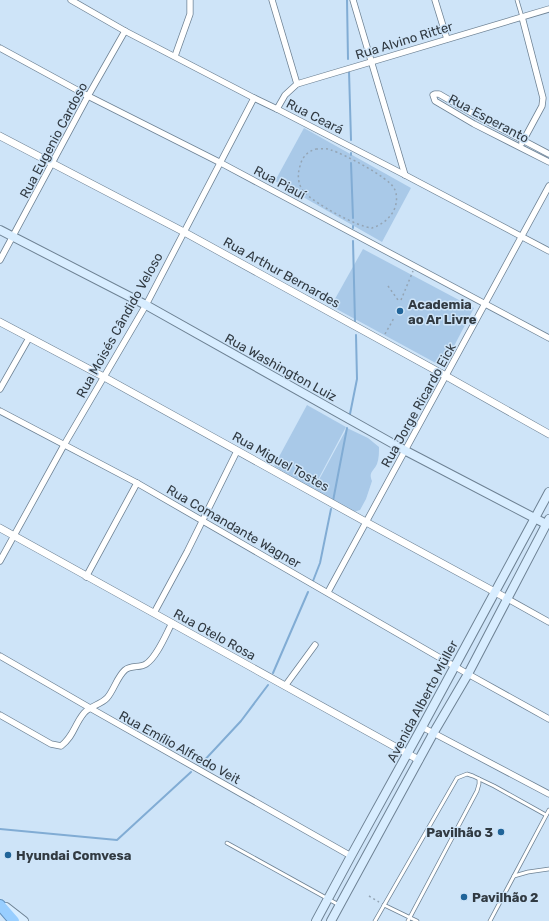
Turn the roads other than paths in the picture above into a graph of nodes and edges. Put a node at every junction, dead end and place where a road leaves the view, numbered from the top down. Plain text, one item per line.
1 (71, 0) edge
2 (190, 0) edge
3 (272, 0) edge
4 (352, 0) edge
5 (435, 0) edge
6 (517, 0) edge
7 (549, 9) edge
8 (522, 17) junction
9 (125, 31) junction
10 (447, 39) junction
11 (0, 48) edge
12 (175, 56) junction
13 (371, 62) junction
14 (297, 84) junction
15 (88, 96) junction
16 (254, 98) junction
17 (277, 109) junction
18 (477, 116) junction
19 (474, 124) junction
20 (0, 136) edge
21 (523, 141) junction
22 (520, 147) junction
23 (549, 154) edge
24 (549, 162) edge
25 (53, 163) junction
26 (221, 163) junction
27 (405, 175) junction
28 (549, 186) edge
29 (0, 230) edge
30 (184, 232) junction
31 (522, 236) junction
32 (13, 237) junction
33 (549, 251) edge
34 (0, 260) edge
35 (146, 305) junction
36 (485, 305) junction
37 (0, 322) edge
38 (29, 338) junction
39 (549, 338) edge
40 (104, 376) junction
41 (446, 376) junction
42 (0, 389) edge
43 (0, 411) edge
44 (549, 434) edge
45 (64, 445) junction
46 (237, 450) junction
47 (406, 450) junction
48 (137, 483) junction
49 (549, 492) edge
50 (536, 517) junction
51 (203, 520) junction
52 (366, 522) junction
53 (548, 522) edge
54 (0, 528) edge
55 (14, 536) junction
56 (0, 561) edge
57 (86, 577) junction
58 (328, 592) junction
59 (495, 592) junction
60 (506, 598) junction
61 (154, 614) junction
62 (549, 622) edge
63 (172, 623) junction
64 (315, 645) dead end
65 (0, 656) edge
66 (454, 666) junction
67 (468, 674) junction
68 (285, 686) junction
69 (90, 708) junction
70 (0, 715) edge
71 (549, 719) edge
72 (422, 727) junction
73 (434, 732) junction
74 (407, 754) junction
75 (419, 760) junction
76 (479, 779) junction
77 (549, 794) edge
78 (549, 810) edge
79 (546, 815) junction
80 (227, 842) dead end
81 (351, 856) junction
82 (549, 869) edge
83 (514, 876) junction
84 (328, 899) junction
85 (0, 904) edge
86 (340, 905) junction
87 (384, 905) junction
88 (409, 919) edge
89 (14, 921) edge
90 (24, 921) edge
91 (316, 921) edge
92 (332, 921) edge
93 (375, 921) edge
94 (417, 921) edge
95 (490, 921) edge

1 - 9 street, Rua Ceará
2 - 12 street
3 - 14 street
4 - 13 street
5 - 10 street
6 - 8 lane
7 - 8 street, Rua Alvino Ritter
8 - 10 street, Rua Alvino Ritter
8 - 21 street
9 - 12 street, Rua Ceará
9 - 15 street, Rua Eugenio Cardoso
10 - 13 street, Rua Alvino Ritter
11 - 15 street, Rua Piauí
12 - 16 street, Rua Ceará
13 - 14 street, Rua Alvino Ritter
13 - 27 street
14 - 17 street, Rua Alvino Ritter
15 - 25 street, Rua Eugenio Cardoso
15 - 26 street, Rua Piauí
16 - 17 street, Rua Ceará
16 - 26 street, Rua Moisés Cândido Veloso
17 - 27 street, Rua Ceará
18 - 19 street
18 - 19 street, Rua Esperanto
18 - 21 street, Rua Esperanto
19 - 22 street, Rua Esperanto
20 - 25 street, Rua Arthur Bernardes
21 - 22 street
21 - 23 street, Rua Esperanto
22 - 24 street, Rua Esperanto
25 - 30 street, Rua Arthur Bernardes
25 - 32 street, Rua Eugenio Cardoso
26 - 30 street, Rua Moisés Cândido Veloso
26 - 36 street, Rua Piauí
27 - 31 street, Rua Ceará
28 - 31 street, Rua Jorge Ricardo Eick
29 - 32 main road, Rua Washington Luiz
30 - 35 street, Rua Moisés Cândido Veloso
30 - 41 street, Rua Arthur Bernardes
31 - 33 street, Rua Ceará
31 - 36 street, Rua Jorge Ricardo Eick
32 - 34 street, Rua Eugenio Cardoso
32 - 35 main road, Rua Washington Luiz
35 - 40 street, Rua Moisés Cândido Veloso
35 - 47 main road, Rua Washington Luiz
36 - 39 street, Rua Piauí
36 - 41 street, Rua Jorge Ricardo Eick
37 - 38 street, Rua Miguel Tostes
38 - 40 street, Rua Miguel Tostes
38 - 42 street
40 - 45 street, Rua Moisés Cândido Veloso
40 - 46 street, Rua Miguel Tostes
41 - 44 street, Rua Arthur Bernardes
41 - 47 street, Rua Jorge Ricardo Eick
43 - 45 street, Rua Comandante Wagner
45 - 48 street, Rua Comandante Wagner
45 - 55 street, Rua Moisés Cândido Veloso
46 - 51 street
46 - 52 street, Rua Miguel Tostes
47 - 50 main road, Rua Washington Luiz
47 - 52 street, Rua Jorge Ricardo Eick
48 - 51 street, Rua Comandante Wagner
48 - 57 street
49 - 50 main road, Avenida Alberto Müller
50 - 53 main road, Rua Washington Luiz
50 - 59 main road, Avenida Alberto Müller
51 - 58 street, Rua Comandante Wagner
51 - 61 street
52 - 58 street, Rua Jorge Ricardo Eick
52 - 59 street, Rua Miguel Tostes
53 - 60 main road, Avenida Alberto Müller
54 - 55 street, Rua Otelo Rosa
55 - 56 street, Rua Moisés Cândido Veloso
55 - 57 street, Rua Otelo Rosa
57 - 61 street, Rua Otelo Rosa
58 - 66 street, Rua Comandante Wagner
59 - 60 street, Rua Miguel Tostes
59 - 66 main road, Avenida Alberto Müller
60 - 62 street, Rua Miguel Tostes
60 - 67 main road, Avenida Alberto Müller
61 - 63 street, Rua Otelo Rosa
63 - 68 street, Rua Otelo Rosa
63 - 69 street
64 - 68 street
65 - 69 street, Rua Emílio Alfredo Veit
66 - 67 street, Rua Comandante Wagner
66 - 72 main road, Avenida Alberto Müller
67 - 71 street, Rua Comandante Wagner
67 - 73 main road, Avenida Alberto Müller
68 - 74 street, Rua Otelo Rosa
69 - 70 street
69 - 81 street, Rua Emílio Alfredo Veit
72 - 73 street
72 - 74 main road, Avenida Alberto Müller
73 - 75 main road, Avenida Alberto Müller
73 - 77 street
74 - 75 street, Rua Otelo Rosa
74 - 81 main road, Avenida Alberto Müller
75 - 86 main road, Avenida Alberto Müller
76 - 79 lane
76 - 87 lane
76 - 88 lane
78 - 79 lane
79 - 83 lane
80 - 84 lane
81 - 84 main road, Avenida Alberto Müller
82 - 83 lane
83 - 95 lane
84 - 86 lane
84 - 91 main road, Avenida Alberto Müller
85 - 89 highway
85 - 90 main road
86 - 92 main road, Avenida Alberto Müller
87 - 88 lane
87 - 93 lane
88 - 94 lane

